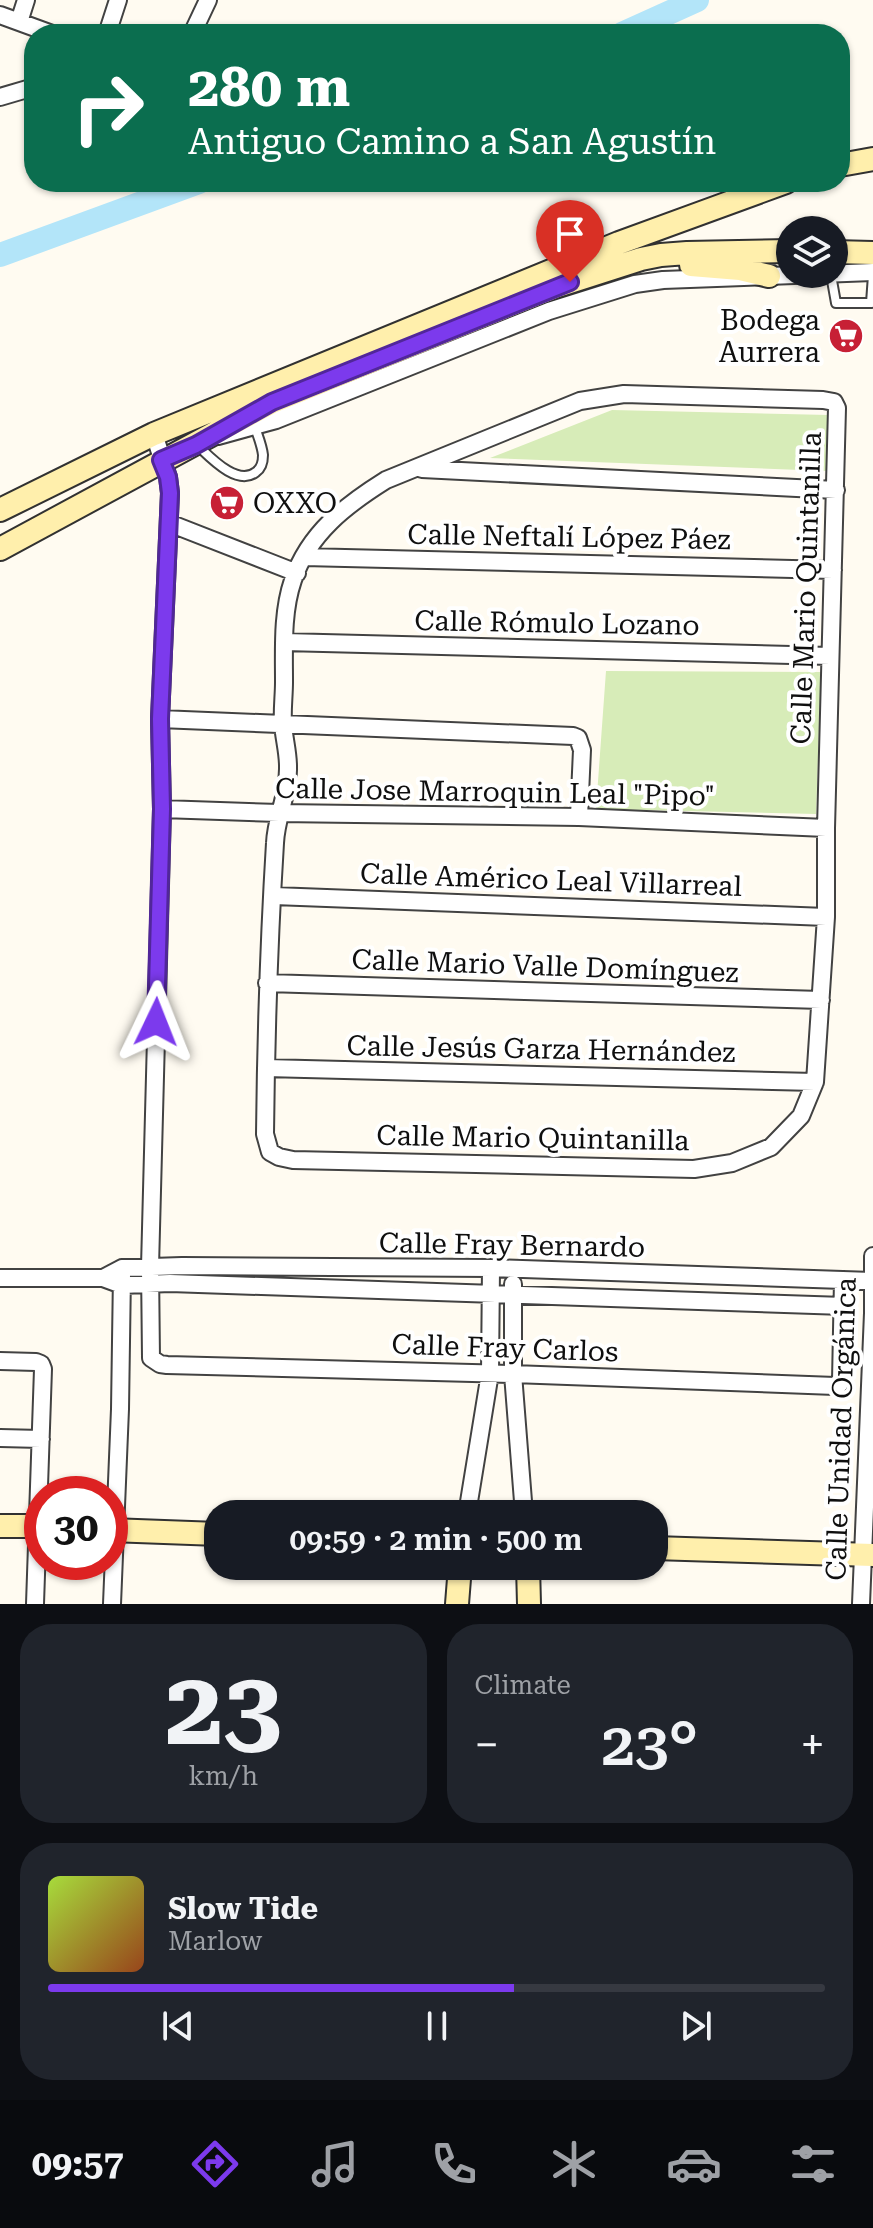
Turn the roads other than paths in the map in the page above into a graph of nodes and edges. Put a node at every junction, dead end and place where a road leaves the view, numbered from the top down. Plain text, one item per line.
1 (26, 0) edge
2 (118, 0) edge
3 (0, 15) edge
4 (19, 22) junction
5 (24, 24) edge
6 (110, 24) edge
7 (24, 90) edge
8 (0, 97) edge
9 (873, 159) edge
10 (850, 163) edge
11 (759, 192) edge
12 (776, 251) edge
13 (848, 252) edge
14 (873, 253) edge
15 (618, 266) junction
16 (873, 274) edge
17 (848, 275) edge
18 (769, 276) junction
19 (776, 276) edge
20 (833, 288) edge
21 (408, 347) junction
22 (392, 374) junction
23 (253, 420) junction
24 (154, 434) junction
25 (205, 440) junction
26 (161, 460) junction
27 (416, 469) junction
28 (836, 490) junction
29 (0, 510) edge
30 (169, 523) junction
31 (0, 549) edge
32 (304, 557) junction
33 (833, 570) junction
34 (297, 573) junction
35 (284, 642) junction
36 (830, 656) junction
37 (160, 719) junction
38 (283, 723) junction
39 (162, 809) junction
40 (279, 813) junction
41 (579, 817) junction
42 (826, 828) junction
43 (274, 896) junction
44 (826, 917) junction
45 (267, 983) junction
46 (821, 1000) junction
47 (266, 1068) junction
48 (815, 1082) junction
49 (873, 1256) edge
50 (491, 1268) junction
51 (513, 1269) junction
52 (150, 1274) junction
53 (122, 1276) junction
54 (0, 1278) edge
55 (843, 1280) junction
56 (872, 1281) edge
57 (492, 1293) junction
58 (513, 1294) junction
59 (844, 1306) junction
60 (873, 1313) edge
61 (0, 1361) edge
62 (490, 1373) junction
63 (513, 1374) junction
64 (0, 1438) edge
65 (41, 1439) junction
66 (41, 1476) edge
67 (115, 1476) edge
68 (469, 1500) edge
69 (523, 1500) edge
70 (0, 1526) edge
71 (24, 1526) edge
72 (128, 1531) edge
73 (204, 1533) edge
74 (668, 1548) edge
75 (867, 1555) edge
76 (37, 1580) edge
77 (112, 1580) edge
78 (459, 1580) edge
79 (528, 1580) edge
80 (35, 1604) edge
81 (112, 1604) edge
82 (457, 1604) edge
83 (529, 1604) edge
84 (861, 1604) edge

1 - 4 street
2 - 6 street
3 - 4 street
4 - 5 street
7 - 8 street
9 - 10 street
11 - 24 street
12 - 15 street
13 - 14 street
15 - 18 street
15 - 21 street
16 - 17 street
16 - 20 lane
18 - 19 street
18 - 22 street
21 - 22 street
21 - 23 street
22 - 23 street
23 - 25 street
23 - 25 lane
24 - 26 street, Calle Fray Carlos
24 - 29 street
25 - 26 street
26 - 30 street, Calle Fray Carlos
26 - 31 street
27 - 28 street
27 - 28 street, Calle Mario Quintanilla
27 - 32 street, Calle Mario Quintanilla
28 - 33 street, Calle Mario Quintanilla
30 - 34 street
30 - 37 street, Calle Fray Carlos
32 - 33 street, Calle Neftalí López Páez
32 - 34 street, Calle Mario Quintanilla
33 - 36 street, Calle Mario Quintanilla
34 - 35 street, Calle Mario Quintanilla
35 - 36 street, Calle Rómulo Lozano
35 - 38 street, Calle Mario Quintanilla
36 - 42 street, Calle Mario Quintanilla
37 - 38 street
37 - 39 street, Calle Fray Carlos
38 - 40 street, Calle Mario Quintanilla
38 - 41 street
39 - 40 street, Calle Jose Marroquin Leal "Pipo"
39 - 52 street, Calle Fray Carlos
40 - 41 street, Calle Jose Marroquin Leal "Pipo"
40 - 43 street, Calle Mario Quintanilla
41 - 42 street, Calle Jose Marroquin Leal "Pipo"
42 - 44 street, Calle Mario Quintanilla
43 - 44 street, Calle Américo Leal Villarreal
43 - 45 street, Calle Mario Quintanilla
44 - 46 street, Calle Mario Quintanilla
45 - 46 street, Calle Mario Valle Domínguez
45 - 47 street, Calle Mario Quintanilla
46 - 48 street, Calle Mario Quintanilla
47 - 48 street, Calle Jesús Garza Hernández
47 - 48 street, Calle Mario Quintanilla
49 - 56 street, Calle Unidad Orgánica
50 - 51 street, Calle Fray Bernardo
50 - 52 street, Calle Fray Bernardo
50 - 57 street
51 - 55 street, Calle Fray Bernardo
51 - 58 street
52 - 53 street
52 - 57 street, Calle Fray Bernardo
52 - 62 street, Calle Fray Carlos
53 - 54 street
53 - 67 street
55 - 56 street, Calle Fray Bernardo
55 - 59 street, Calle Fray Carlos
56 - 60 street, Calle Unidad Orgánica
57 - 58 street, Calle Fray Bernardo
57 - 62 street
58 - 59 street, Calle Fray Bernardo
58 - 63 street
59 - 63 street, Calle Fray Carlos
60 - 75 street, Calle Unidad Orgánica
61 - 65 street
62 - 63 street, Calle Fray Carlos
62 - 68 street
63 - 69 street
64 - 65 street
65 - 66 street
70 - 71 street
72 - 73 street
74 - 75 street
75 - 84 street, Calle Unidad Orgánica
76 - 80 street
77 - 81 street
78 - 82 street
79 - 83 street

